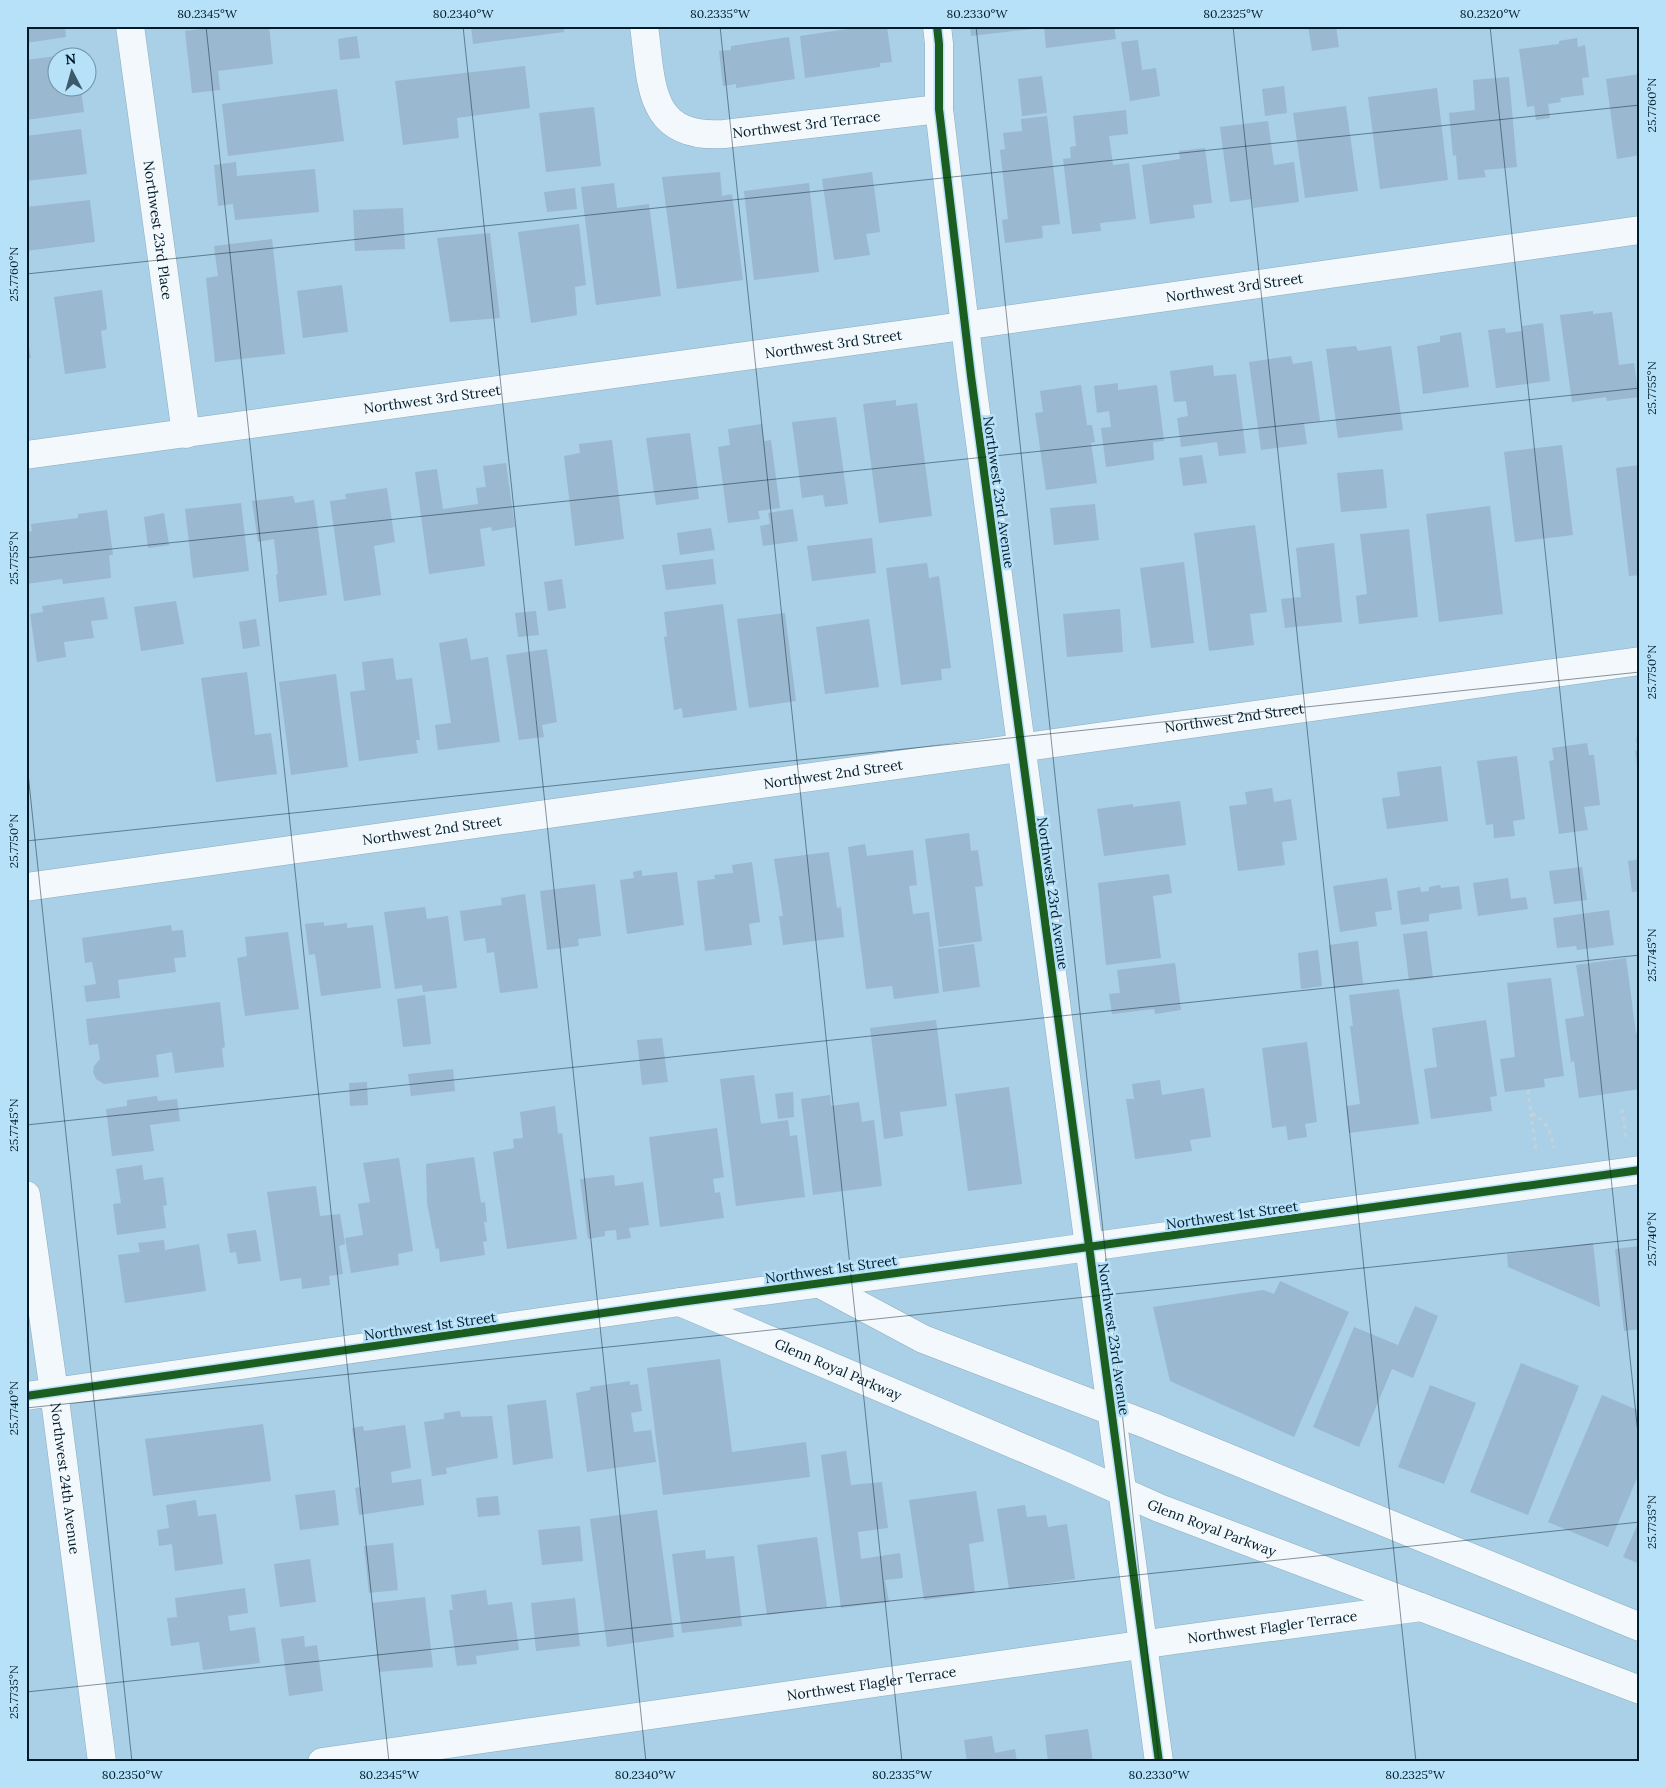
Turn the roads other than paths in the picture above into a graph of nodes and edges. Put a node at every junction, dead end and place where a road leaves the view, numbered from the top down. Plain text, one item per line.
1 (130, 26) edge
2 (644, 26) edge
3 (937, 26) edge
4 (939, 109) junction
5 (1640, 230) edge
6 (965, 326) junction
7 (186, 434) junction
8 (26, 455) edge
9 (1640, 661) edge
10 (1020, 748) junction
11 (26, 887) edge
12 (1640, 1170) edge
13 (26, 1195) edge
14 (1089, 1247) junction
15 (820, 1284) junction
16 (680, 1302) junction
17 (54, 1392) junction
18 (26, 1396) edge
19 (1111, 1412) junction
20 (1123, 1492) junction
21 (1421, 1607) junction
22 (1640, 1627) edge
23 (1144, 1645) junction
24 (1640, 1690) edge
25 (102, 1762) edge
26 (322, 1762) edge
27 (1159, 1762) edge

1 - 7 street, Northwest 23rd Place
2 - 4 street, Northwest 3rd Terrace
3 - 4 street, Northwest 23rd Avenue
4 - 6 street, Northwest 23rd Avenue
5 - 6 street, Northwest 3rd Street
6 - 7 street, Northwest 3rd Street
6 - 10 street, Northwest 23rd Avenue
7 - 8 street, Northwest 3rd Street
9 - 10 street, Northwest 2nd Street
10 - 11 street, Northwest 2nd Street
10 - 14 street, Northwest 23rd Avenue
12 - 14 street, Northwest 1st Street
13 - 17 street, Northwest 24th Avenue
14 - 15 street, Northwest 1st Street
14 - 19 street, Northwest 23rd Avenue
15 - 16 street, Northwest 1st Street
15 - 19 street
16 - 17 street, Northwest 1st Street
16 - 20 street, Glenn Royal Parkway
17 - 18 street, Northwest 1st Street
17 - 25 street, Northwest 24th Avenue
19 - 20 street, Northwest 23rd Avenue
19 - 22 street
20 - 21 street, Glenn Royal Parkway
20 - 23 street, Northwest 23rd Avenue
21 - 23 street, Northwest Flagler Terrace
21 - 24 street, Glenn Royal Parkway
23 - 26 street, Northwest Flagler Terrace
23 - 27 street, Northwest 23rd Avenue

